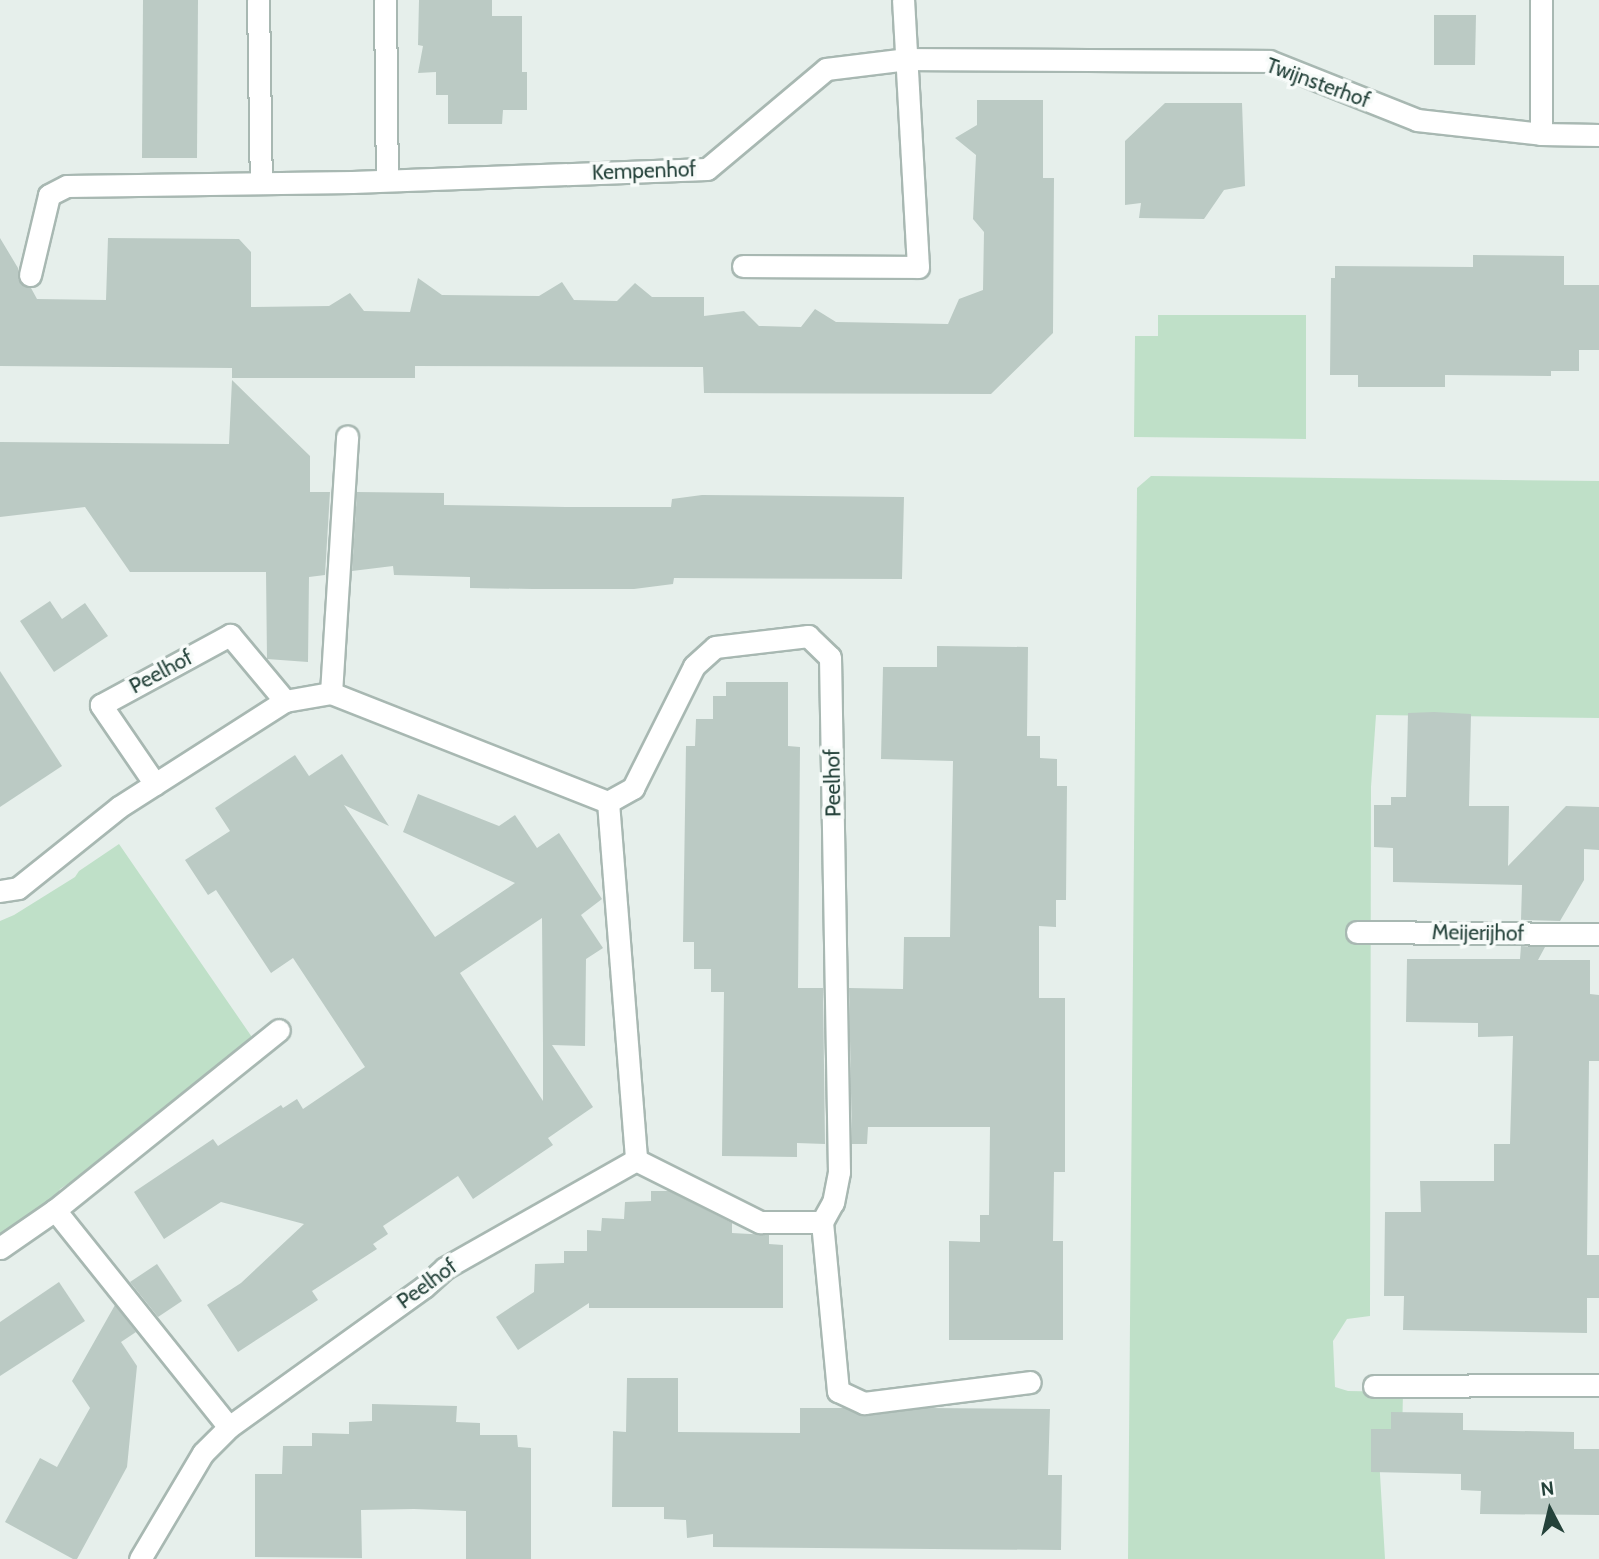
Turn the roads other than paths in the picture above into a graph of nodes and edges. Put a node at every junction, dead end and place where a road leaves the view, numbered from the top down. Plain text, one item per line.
1 (258, 0) edge
2 (385, 0) edge
3 (903, 0) edge
4 (1541, 0) edge
5 (906, 59) junction
6 (1090, 60) joint
7 (1541, 134) junction
8 (1599, 135) edge
9 (387, 180) junction
10 (261, 182) junction
11 (743, 266) dead end
12 (30, 275) dead end
13 (347, 436) dead end
14 (331, 693) junction
15 (285, 701) junction
16 (155, 784) junction
17 (608, 802) junction
18 (0, 891) edge
19 (1357, 932) dead end
20 (1599, 934) edge
21 (279, 1030) dead end
22 (636, 1160) junction
23 (55, 1210) junction
24 (822, 1222) junction
25 (0, 1248) edge
26 (1030, 1382) dead end
27 (1599, 1385) edge
28 (1374, 1386) dead end
29 (229, 1427) junction
30 (140, 1559) edge

1 - 10 street
2 - 9 street
3 - 5 street
4 - 7 street
5 - 6 street, Kempenhof
5 - 9 street, Kempenhof
5 - 11 street
6 - 7 street, Twijnsterhof
7 - 8 street, Twijnsterhof
9 - 10 street, Kempenhof
10 - 12 street, Kempenhof
13 - 14 street
14 - 15 street
14 - 17 street
15 - 16 street
15 - 16 street, Peelhof
16 - 18 street
17 - 22 street
17 - 24 street, Peelhof
19 - 20 street, Meijerijhof
21 - 23 street
22 - 24 street
22 - 29 street, Peelhof
23 - 25 street
23 - 29 street
24 - 26 street, Peelhof
27 - 28 street
29 - 30 street, Peelhof

